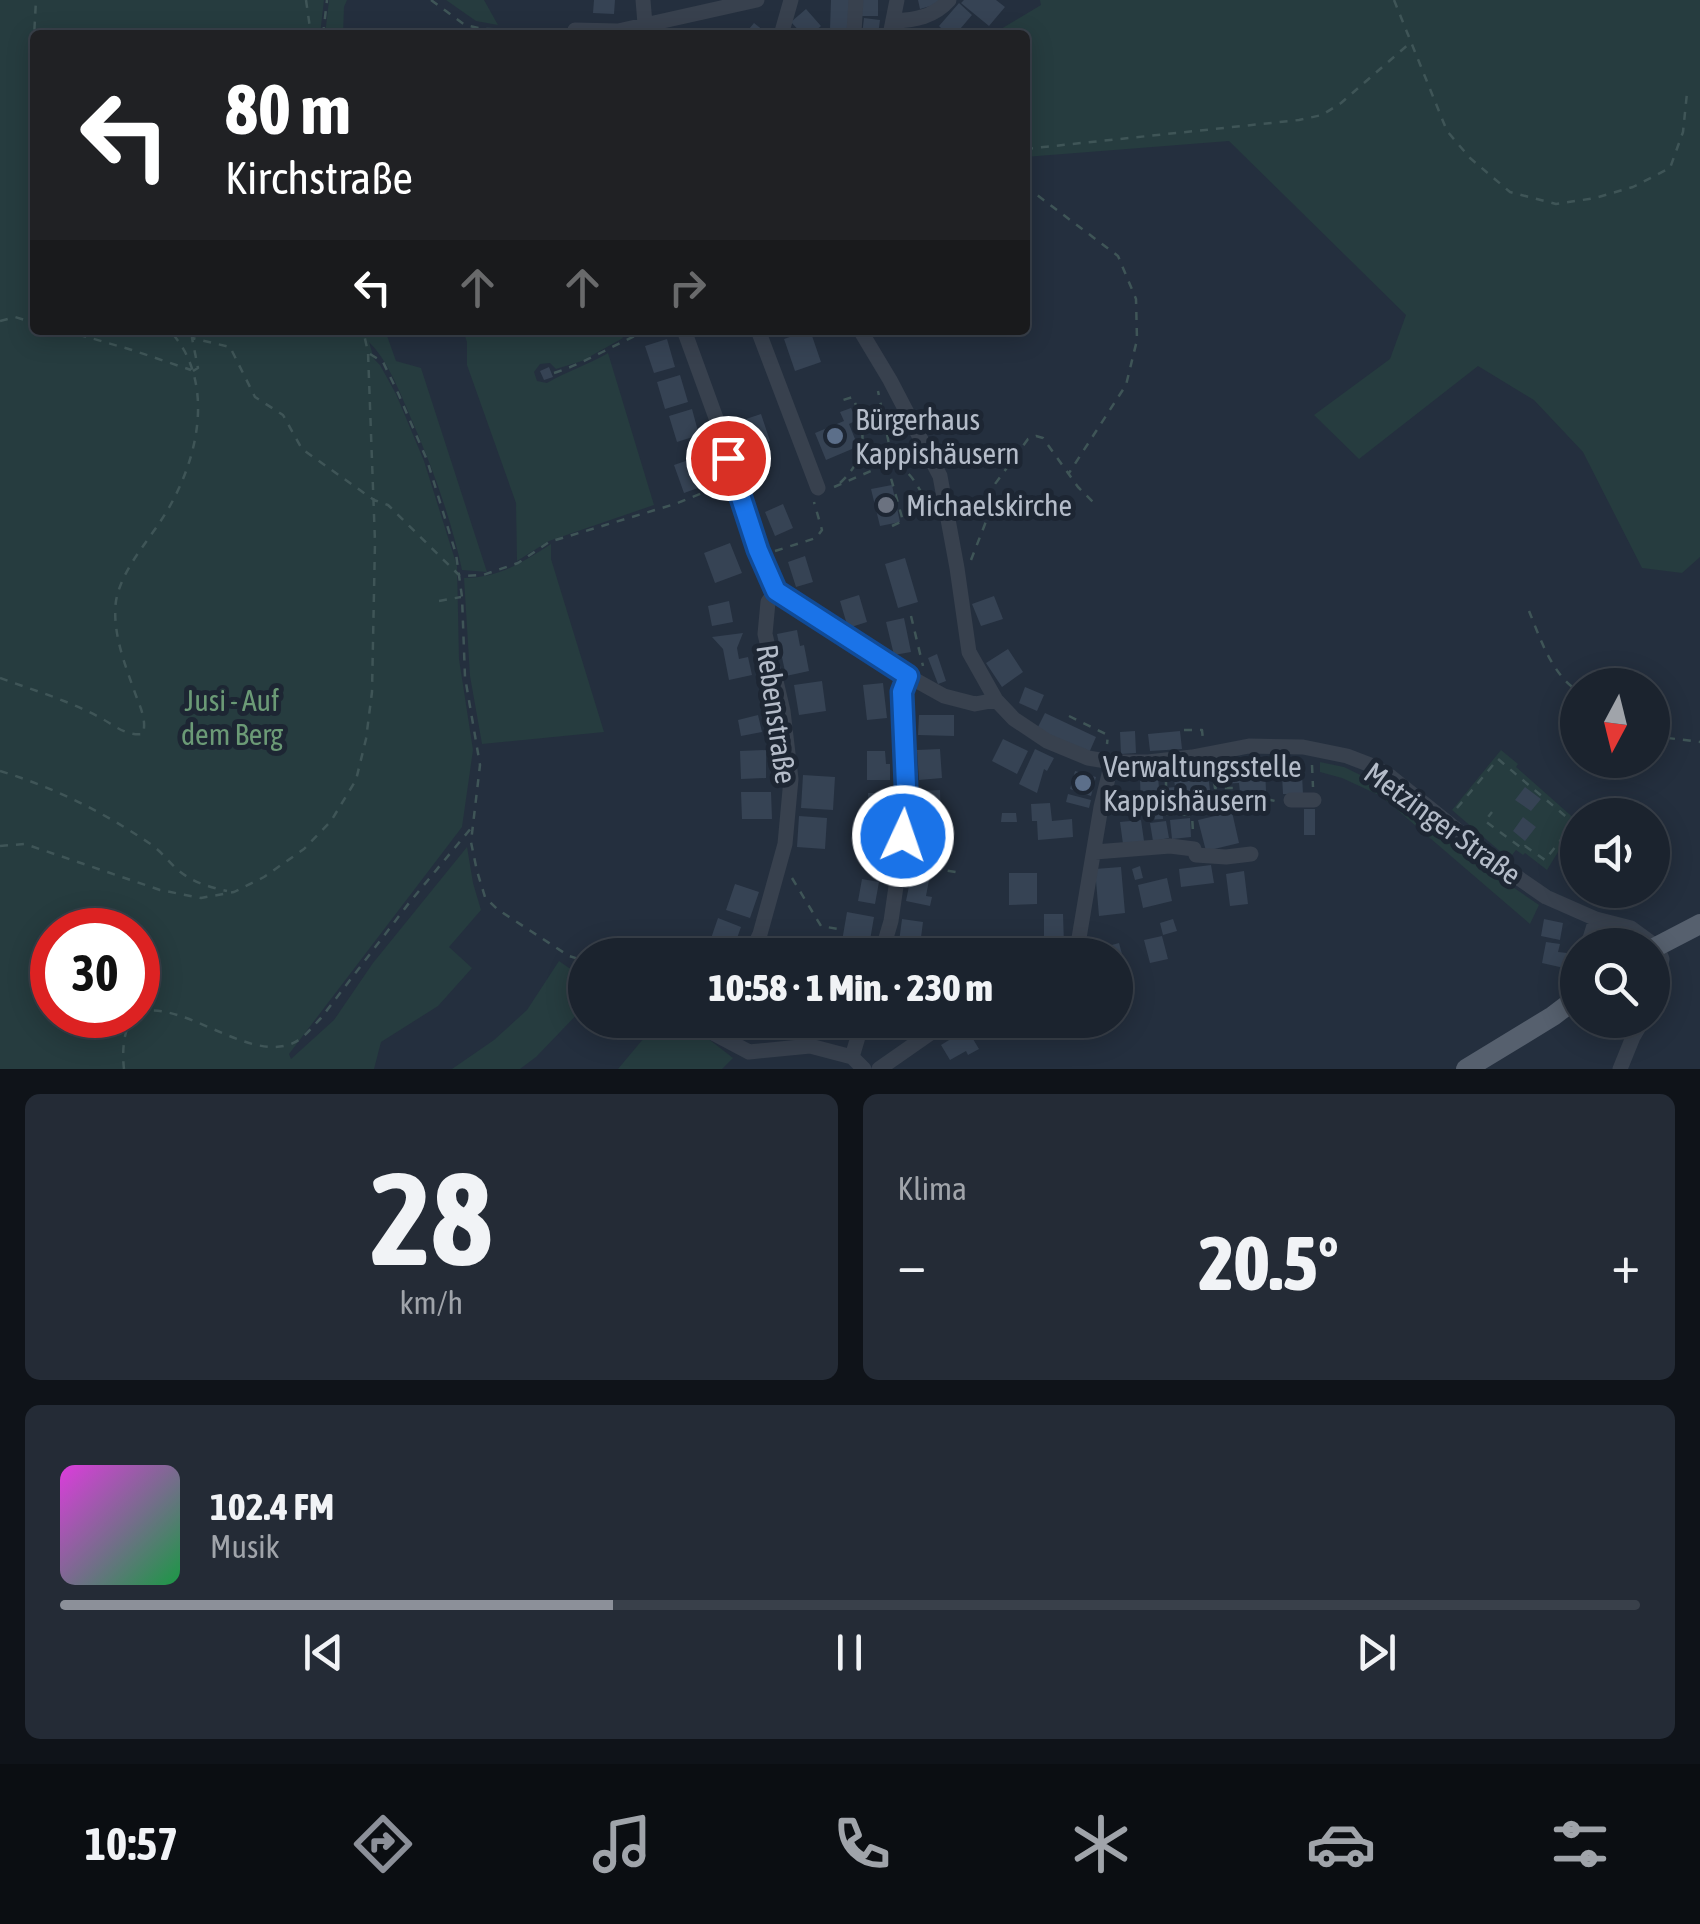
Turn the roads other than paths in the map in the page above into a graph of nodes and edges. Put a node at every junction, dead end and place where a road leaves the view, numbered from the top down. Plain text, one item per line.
1 (643, 0) edge
2 (758, 0) edge
3 (791, 0) edge
4 (856, 0) edge
5 (897, 0) edge
6 (948, 0) edge
7 (645, 24) junction
8 (892, 28) edge
9 (627, 30) edge
10 (782, 30) edge
11 (854, 30) edge
12 (686, 335) edge
13 (760, 335) edge
14 (863, 335) edge
15 (818, 488) road end
16 (776, 591) junction
17 (908, 676) junction
18 (996, 700) junction
19 (1108, 761) junction
20 (1291, 800) road end
21 (1314, 800) road end
22 (1095, 852) junction
23 (1251, 854) dead end
24 (1596, 918) junction
25 (1700, 924) edge
26 (1593, 928) edge
27 (1631, 928) edge
28 (758, 938) edge
29 (886, 938) edge
30 (1079, 938) edge
31 (1670, 940) edge
32 (1560, 1011) edge
33 (731, 1038) edge
34 (861, 1038) edge
35 (924, 1038) edge
36 (1633, 1038) edge
37 (858, 1063) edge
38 (879, 1069) edge
39 (1466, 1069) edge
40 (1620, 1069) edge

1 - 7 street
2 - 7 street
3 - 10 street
4 - 11 street
5 - 8 street
6 - 8 street
7 - 9 street
12 - 16 street
13 - 15 street
14 - 18 street
16 - 17 street
16 - 28 street, Rebenstraße
17 - 18 street
17 - 29 street
18 - 19 street, Metzinger Straße
19 - 22 street
19 - 24 street, Metzinger Straße
20 - 21 street
22 - 23 street
22 - 30 street
24 - 26 street
24 - 27 street, Metzinger Straße
25 - 31 main road
32 - 39 main road
33 - 37 street
34 - 37 street
35 - 38 street
36 - 40 street

